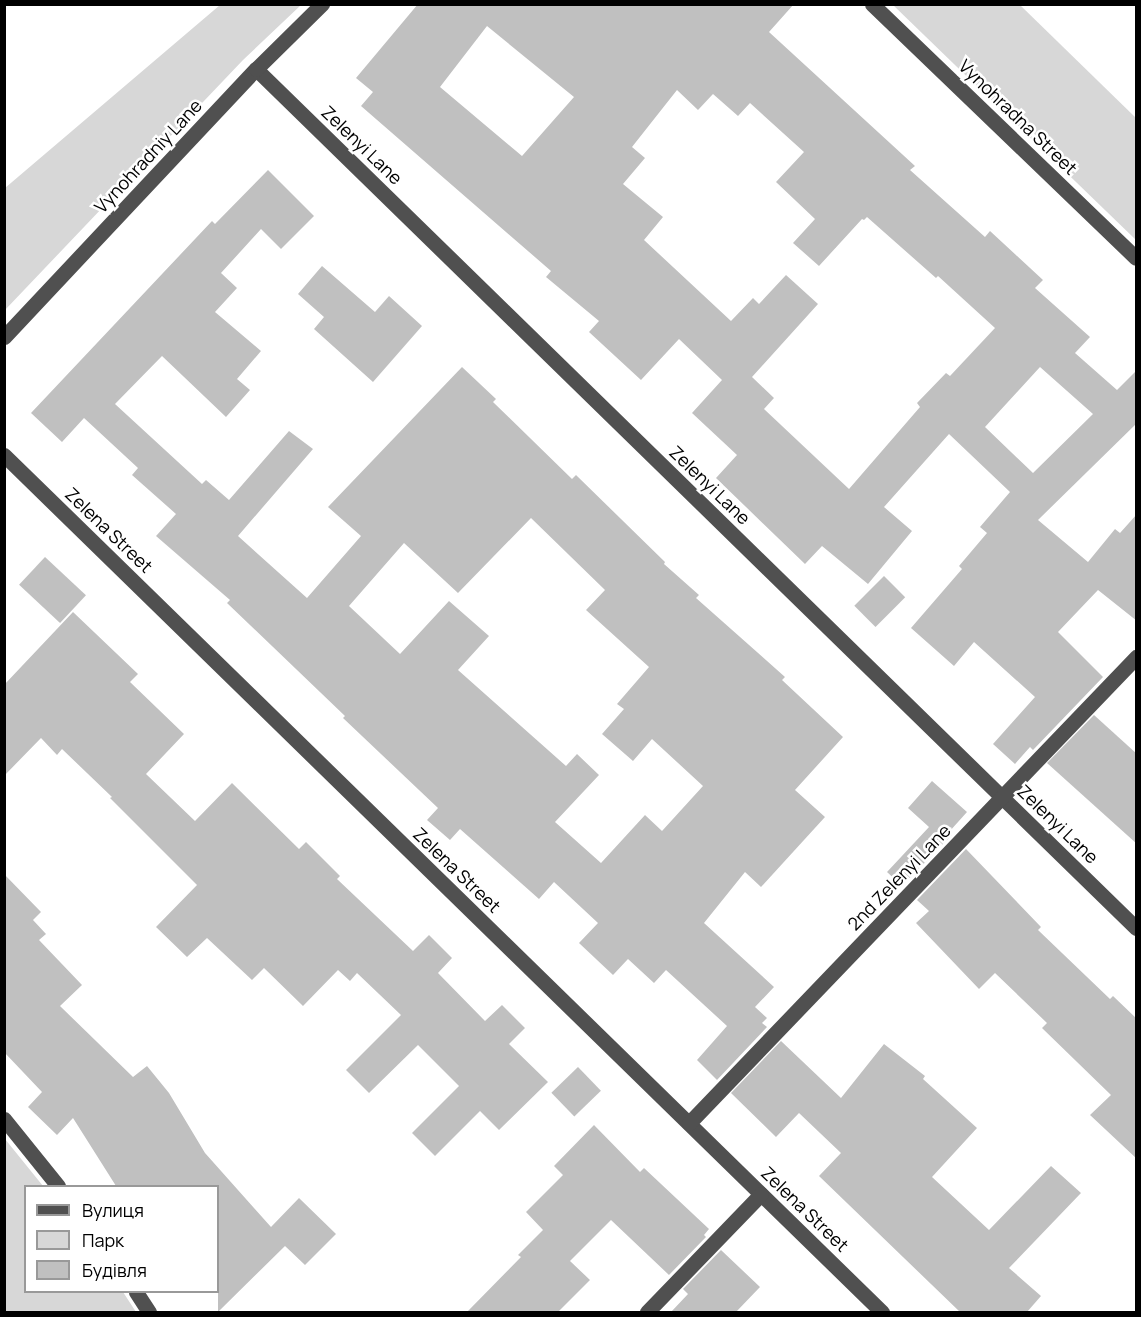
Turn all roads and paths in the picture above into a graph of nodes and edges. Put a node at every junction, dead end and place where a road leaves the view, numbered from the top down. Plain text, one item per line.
1 (322, 4) edge
2 (872, 4) edge
3 (256, 69) junction
4 (1137, 258) edge
5 (4, 337) edge
6 (4, 455) edge
7 (1137, 657) edge
8 (1003, 798) junction
9 (1137, 928) edge
10 (4, 1119) edge
11 (689, 1123) junction
12 (57, 1185) edge
13 (761, 1194) junction
14 (137, 1293) edge
15 (149, 1312) edge
16 (647, 1312) edge
17 (882, 1312) edge

1 - 3 street, Vynohradniy Lane
2 - 4 street, Vynohradna Street
3 - 5 street, Vynohradniy Lane
3 - 8 street, Zelenyi Lane
6 - 11 street, Zelena Street
7 - 8 street, 2nd Zelenyi Lane
8 - 9 street, Zelenyi Lane
8 - 11 street, 2nd Zelenyi Lane
10 - 12 street
11 - 13 street, Zelena Street
13 - 16 street
13 - 17 street, Zelena Street
14 - 15 street

